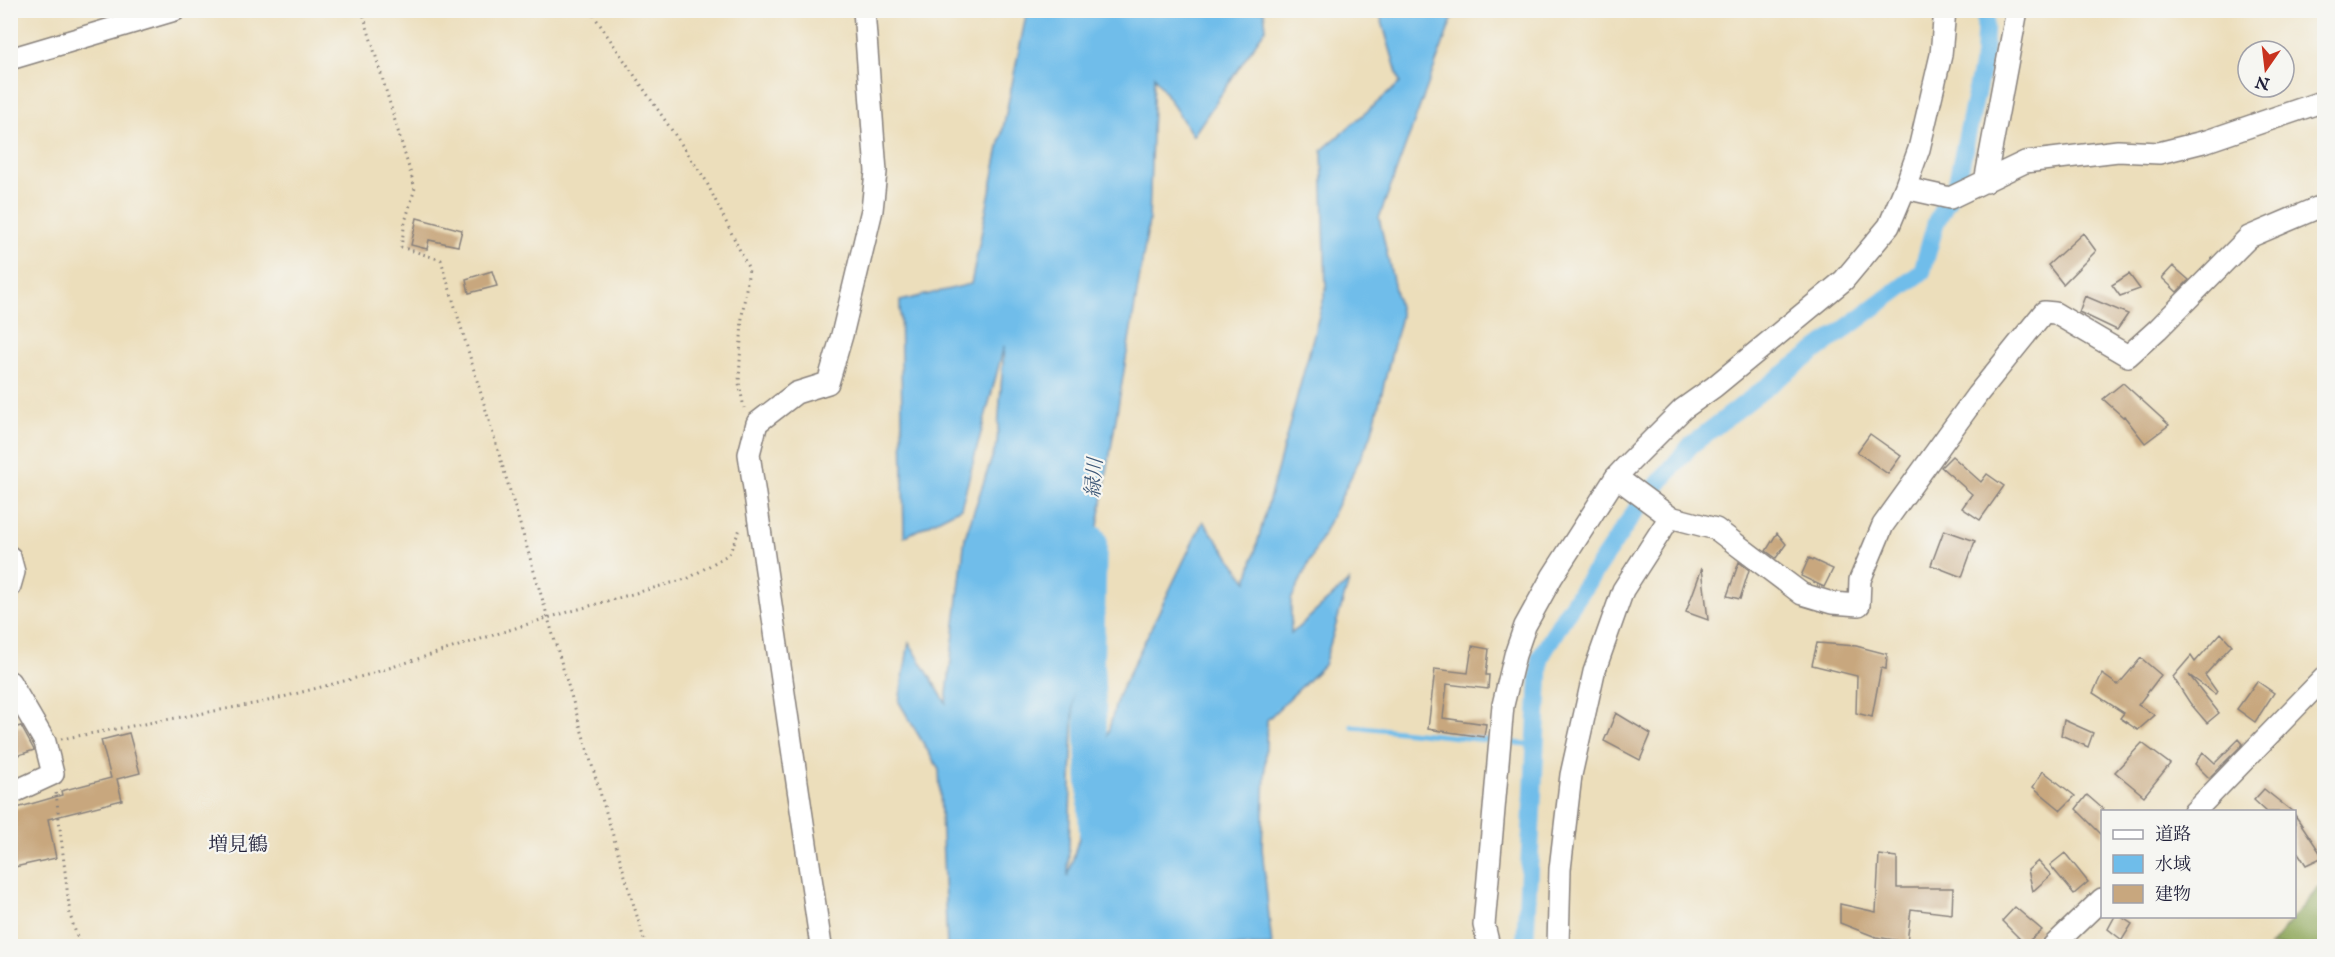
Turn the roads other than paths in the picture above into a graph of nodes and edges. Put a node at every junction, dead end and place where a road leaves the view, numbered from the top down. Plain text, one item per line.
1 (175, 10) edge
2 (864, 10) edge
3 (1945, 10) edge
4 (2017, 10) edge
5 (10, 59) edge
6 (2325, 101) edge
7 (1985, 182) junction
8 (1905, 188) junction
9 (2325, 205) edge
10 (1616, 477) junction
11 (1670, 517) junction
12 (10, 556) edge
13 (10, 586) edge
14 (2325, 678) edge
15 (10, 682) edge
16 (10, 790) edge
17 (2196, 810) edge
18 (2101, 901) edge
19 (821, 946) edge
20 (1489, 946) edge
21 (1558, 946) edge
22 (2053, 946) edge

1 - 5 street
2 - 19 street
3 - 8 street
4 - 7 street
6 - 7 street
7 - 8 street
8 - 10 street
9 - 11 street
10 - 11 street
10 - 20 street
11 - 21 street
12 - 13 street
14 - 17 street
15 - 16 street
18 - 22 street

